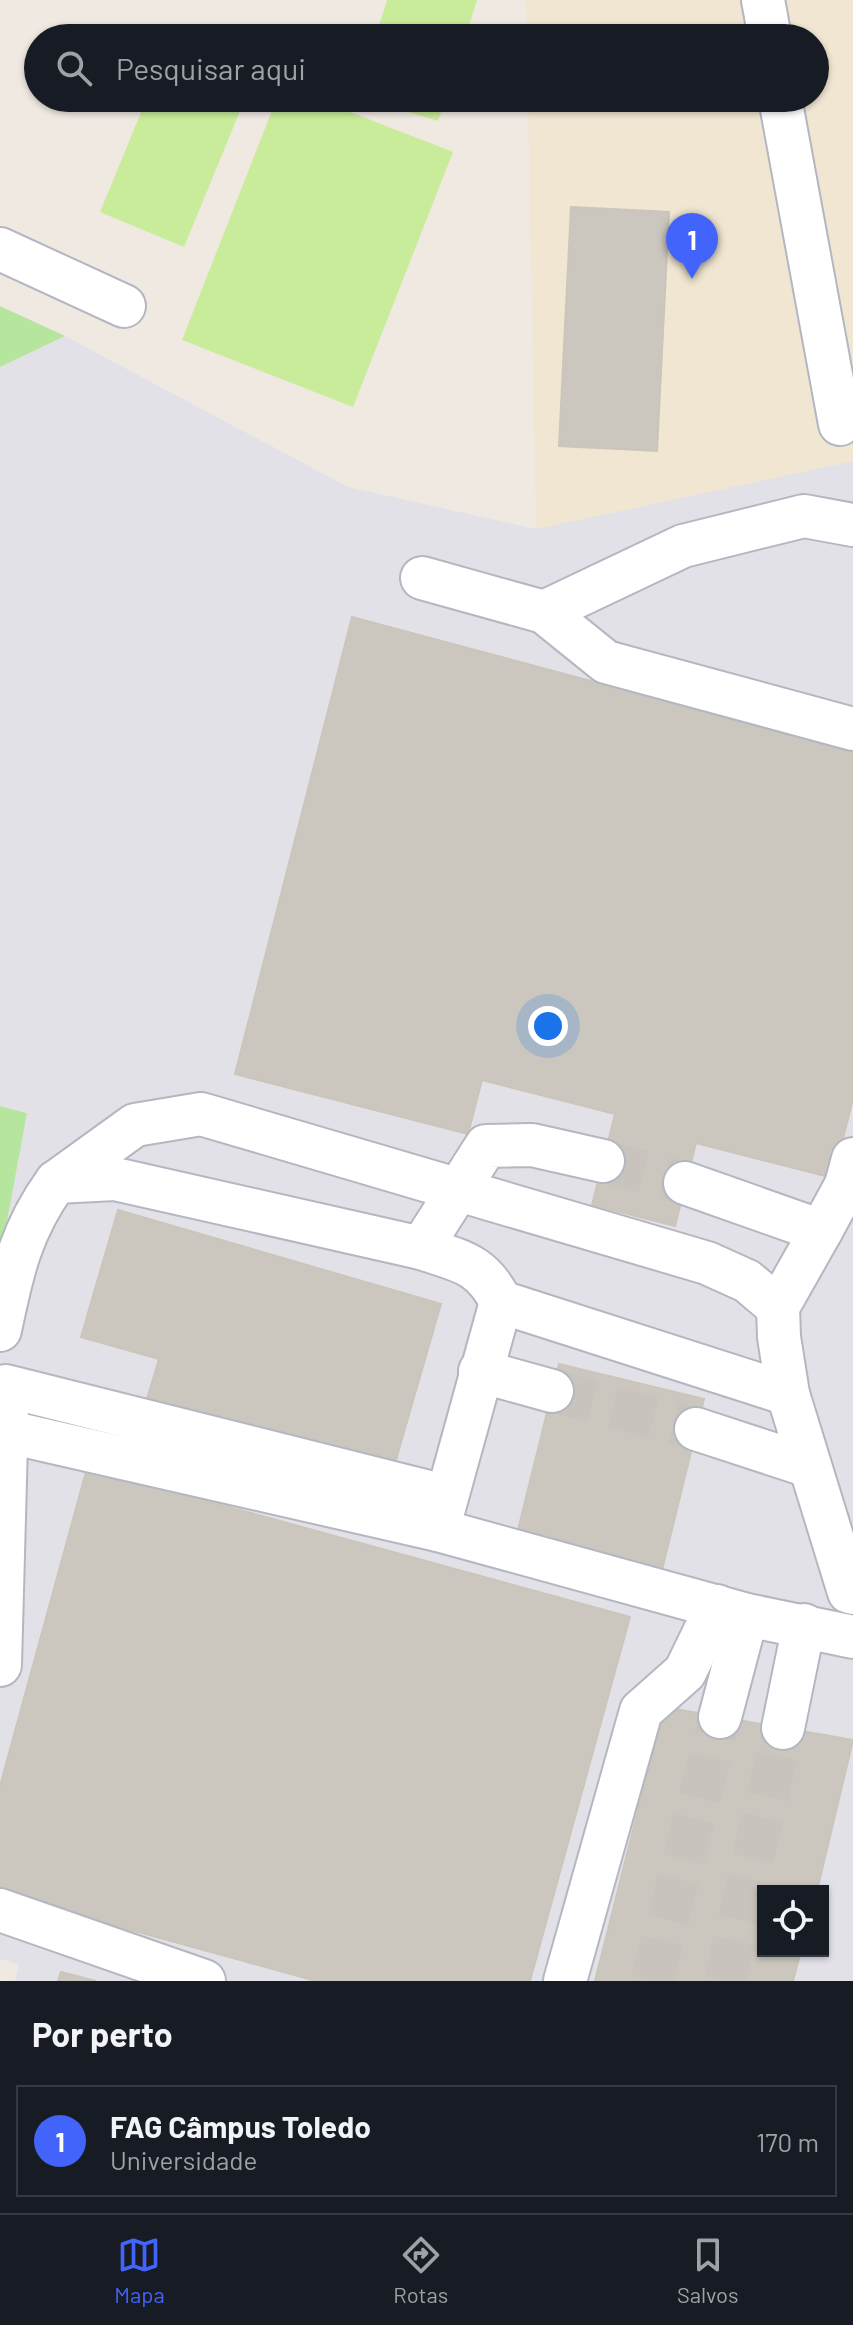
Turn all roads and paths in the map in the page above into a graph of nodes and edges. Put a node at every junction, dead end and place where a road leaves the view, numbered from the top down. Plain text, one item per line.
1 (763, 0) edge
2 (767, 24) edge
3 (783, 112) edge
4 (0, 249) edge
5 (124, 306) dead end
6 (840, 424) dead end
7 (853, 525) edge
8 (422, 578) dead end
9 (544, 612) junction
10 (853, 729) edge
11 (853, 1159) edge
12 (603, 1161) tunnel mouth
13 (56, 1182) junction
14 (685, 1183) tunnel mouth
15 (455, 1190) junction
16 (821, 1231) junction
17 (421, 1248) junction
18 (501, 1302) junction
19 (778, 1307) junction
20 (0, 1330) edge
21 (3, 1370) edge
22 (480, 1371) junction
23 (552, 1391) tunnel mouth
24 (788, 1394) junction
25 (696, 1429) tunnel mouth
26 (9, 1432) junction
27 (809, 1466) junction
28 (442, 1513) junction
29 (852, 1598) edge
30 (732, 1611) junction
31 (804, 1625) junction
32 (853, 1637) edge
33 (0, 1665) edge
34 (720, 1717) tunnel mouth
35 (783, 1728) tunnel mouth
36 (0, 1910) edge
37 (204, 1981) edge
38 (565, 1981) edge

1 - 2 street
3 - 6 street
4 - 5 street
7 - 9 street
8 - 9 street
9 - 10 street
11 - 16 street
12 - 15 street
13 - 15 street
13 - 17 street
13 - 20 street
14 - 16 street
15 - 17 street
15 - 19 street
16 - 19 street
17 - 18 street
18 - 22 street
18 - 24 street
19 - 24 street
21 - 26 street
21 - 28 street
22 - 23 street
22 - 28 street
24 - 27 street
25 - 27 street
26 - 28 street
26 - 33 street
27 - 29 street
28 - 30 street
30 - 31 street
30 - 34 street
30 - 38 street
31 - 32 street
31 - 35 street
36 - 37 street

